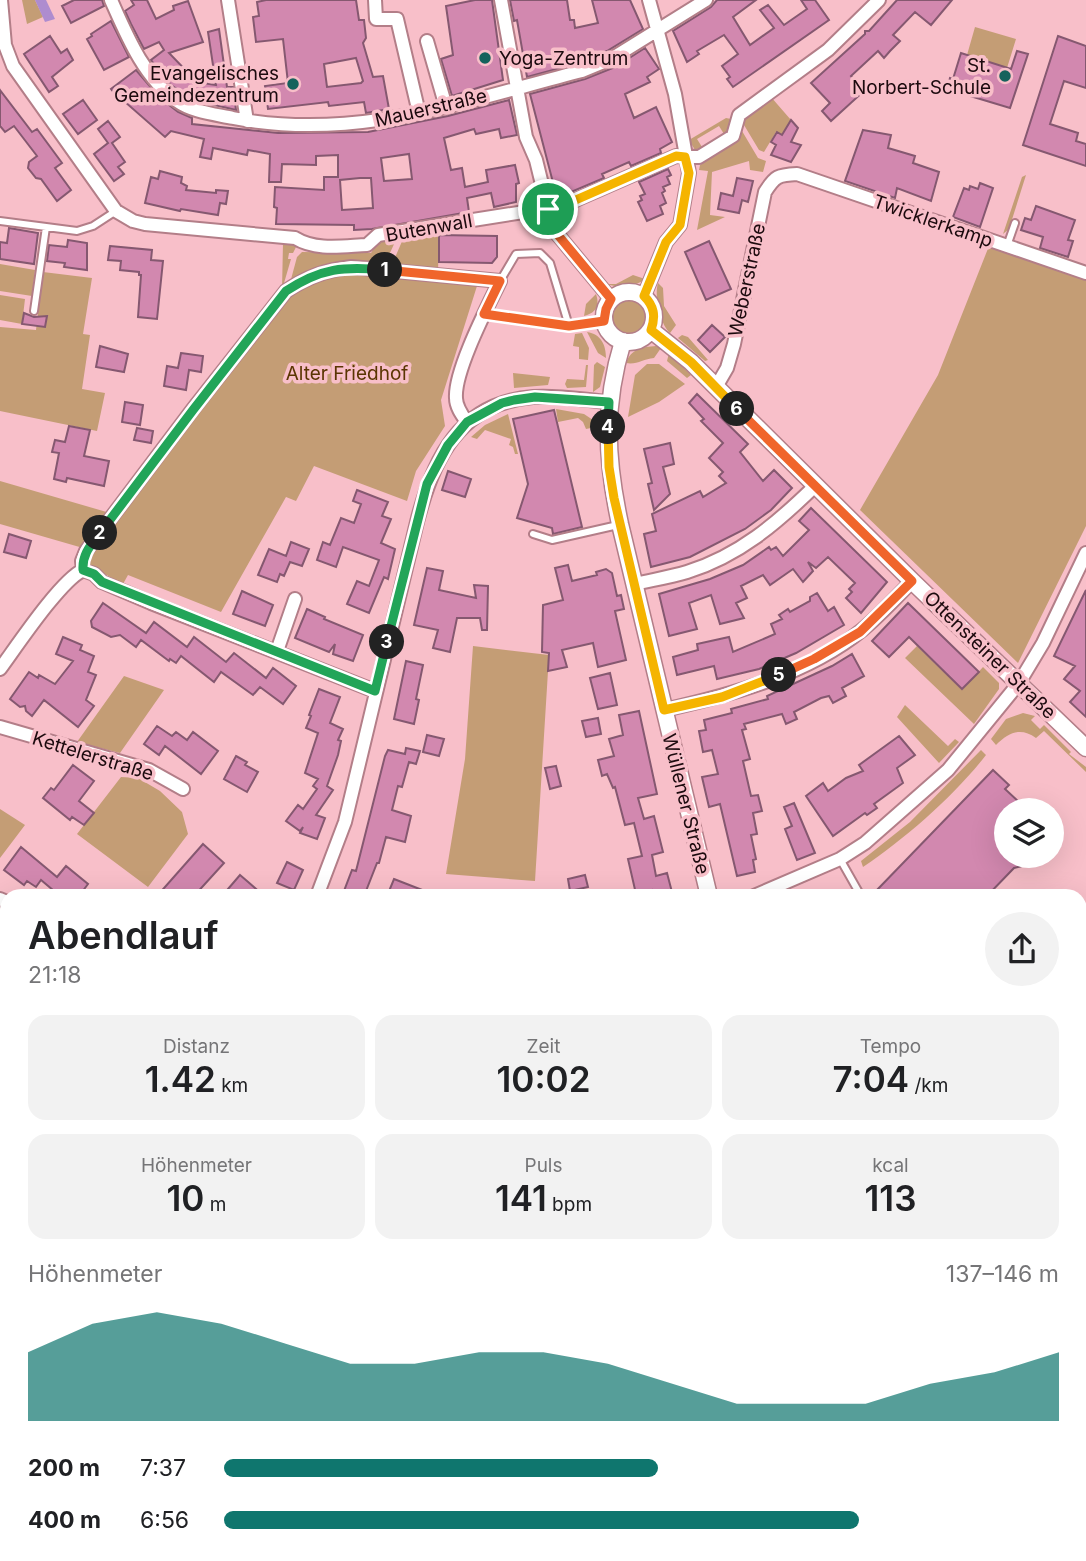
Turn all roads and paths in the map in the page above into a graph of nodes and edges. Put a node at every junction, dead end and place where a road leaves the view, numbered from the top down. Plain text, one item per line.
1 (1, 0) edge
2 (111, 0) edge
3 (228, 0) edge
4 (375, 0) edge
5 (501, 0) edge
6 (649, 0) edge
7 (706, 0) edge
8 (879, 0) edge
9 (688, 5) edge
10 (658, 31) junction
11 (427, 41) dead end
12 (515, 88) junction
13 (446, 107) junction
14 (419, 113) junction
15 (247, 121) junction
16 (685, 157) junction
17 (780, 175) joint
18 (548, 209) junction
19 (116, 211) junction
20 (0, 221) edge
21 (1015, 223) dead end
22 (46, 227) junction
23 (1007, 246) junction
24 (1086, 273) edge
25 (500, 281) junction
26 (644, 296) junction
27 (611, 299) junction
28 (34, 311) dead end
29 (484, 314) junction
30 (604, 321) junction
31 (569, 326) junction
32 (651, 330) junction
33 (623, 341) junction
34 (716, 387) junction
35 (609, 402) junction
36 (467, 422) junction
37 (815, 486) junction
38 (620, 524) junction
39 (533, 534) dead end
40 (1086, 553) edge
41 (83, 570) junction
42 (912, 581) junction
43 (635, 584) junction
44 (295, 599) dead end
45 (277, 651) junction
46 (0, 669) edge
47 (1019, 683) junction
48 (375, 691) junction
49 (664, 710) junction
50 (0, 727) edge
51 (1086, 748) edge
52 (183, 789) dead end
53 (840, 859) junction
54 (320, 889) edge
55 (707, 889) edge
56 (770, 889) edge
57 (857, 889) edge

1 - 19 street
2 - 15 street, Mauerstraße
3 - 15 street
4 - 14 street
5 - 12 street
6 - 10 street
7 - 9 street, Mauerstraße
8 - 16 street, Butenwall
9 - 10 street, Mauerstraße
10 - 12 street, Mauerstraße
10 - 16 street
11 - 13 street
12 - 13 street, Mauerstraße
12 - 18 street
13 - 14 street, Mauerstraße
14 - 15 street, Mauerstraße
16 - 18 street, Butenwall
16 - 26 street
17 - 23 street, Twicklerkamp
17 - 34 street, Weberstraße
18 - 19 street, Butenwall
18 - 27 street
19 - 22 lane
20 - 22 lane
21 - 23 lane
22 - 28 lane
23 - 24 street, Twicklerkamp
25 - 29 street
25 - 31 lane
25 - 41 street
26 - 27 street
26 - 32 street
27 - 30 street
29 - 31 lane
29 - 36 street
30 - 31 lane
30 - 33 street
32 - 33 street
32 - 34 street, Ottensteiner Straße
33 - 35 street, Wüllener Straße
34 - 37 street, Ottensteiner Straße
35 - 36 street
35 - 38 street, Wüllener Straße
36 - 48 street
37 - 42 street, Ottensteiner Straße
37 - 43 street
38 - 39 lane
38 - 43 street, Wüllener Straße
40 - 47 street
41 - 45 street
41 - 46 street
42 - 47 street, Ottensteiner Straße
42 - 49 street
43 - 49 street, Wüllener Straße
44 - 45 street
45 - 48 street
47 - 51 street, Ottensteiner Straße
47 - 53 street
48 - 54 street
49 - 55 street, Wüllener Straße
50 - 52 street, Kettelerstraße
53 - 56 street
53 - 57 lane

